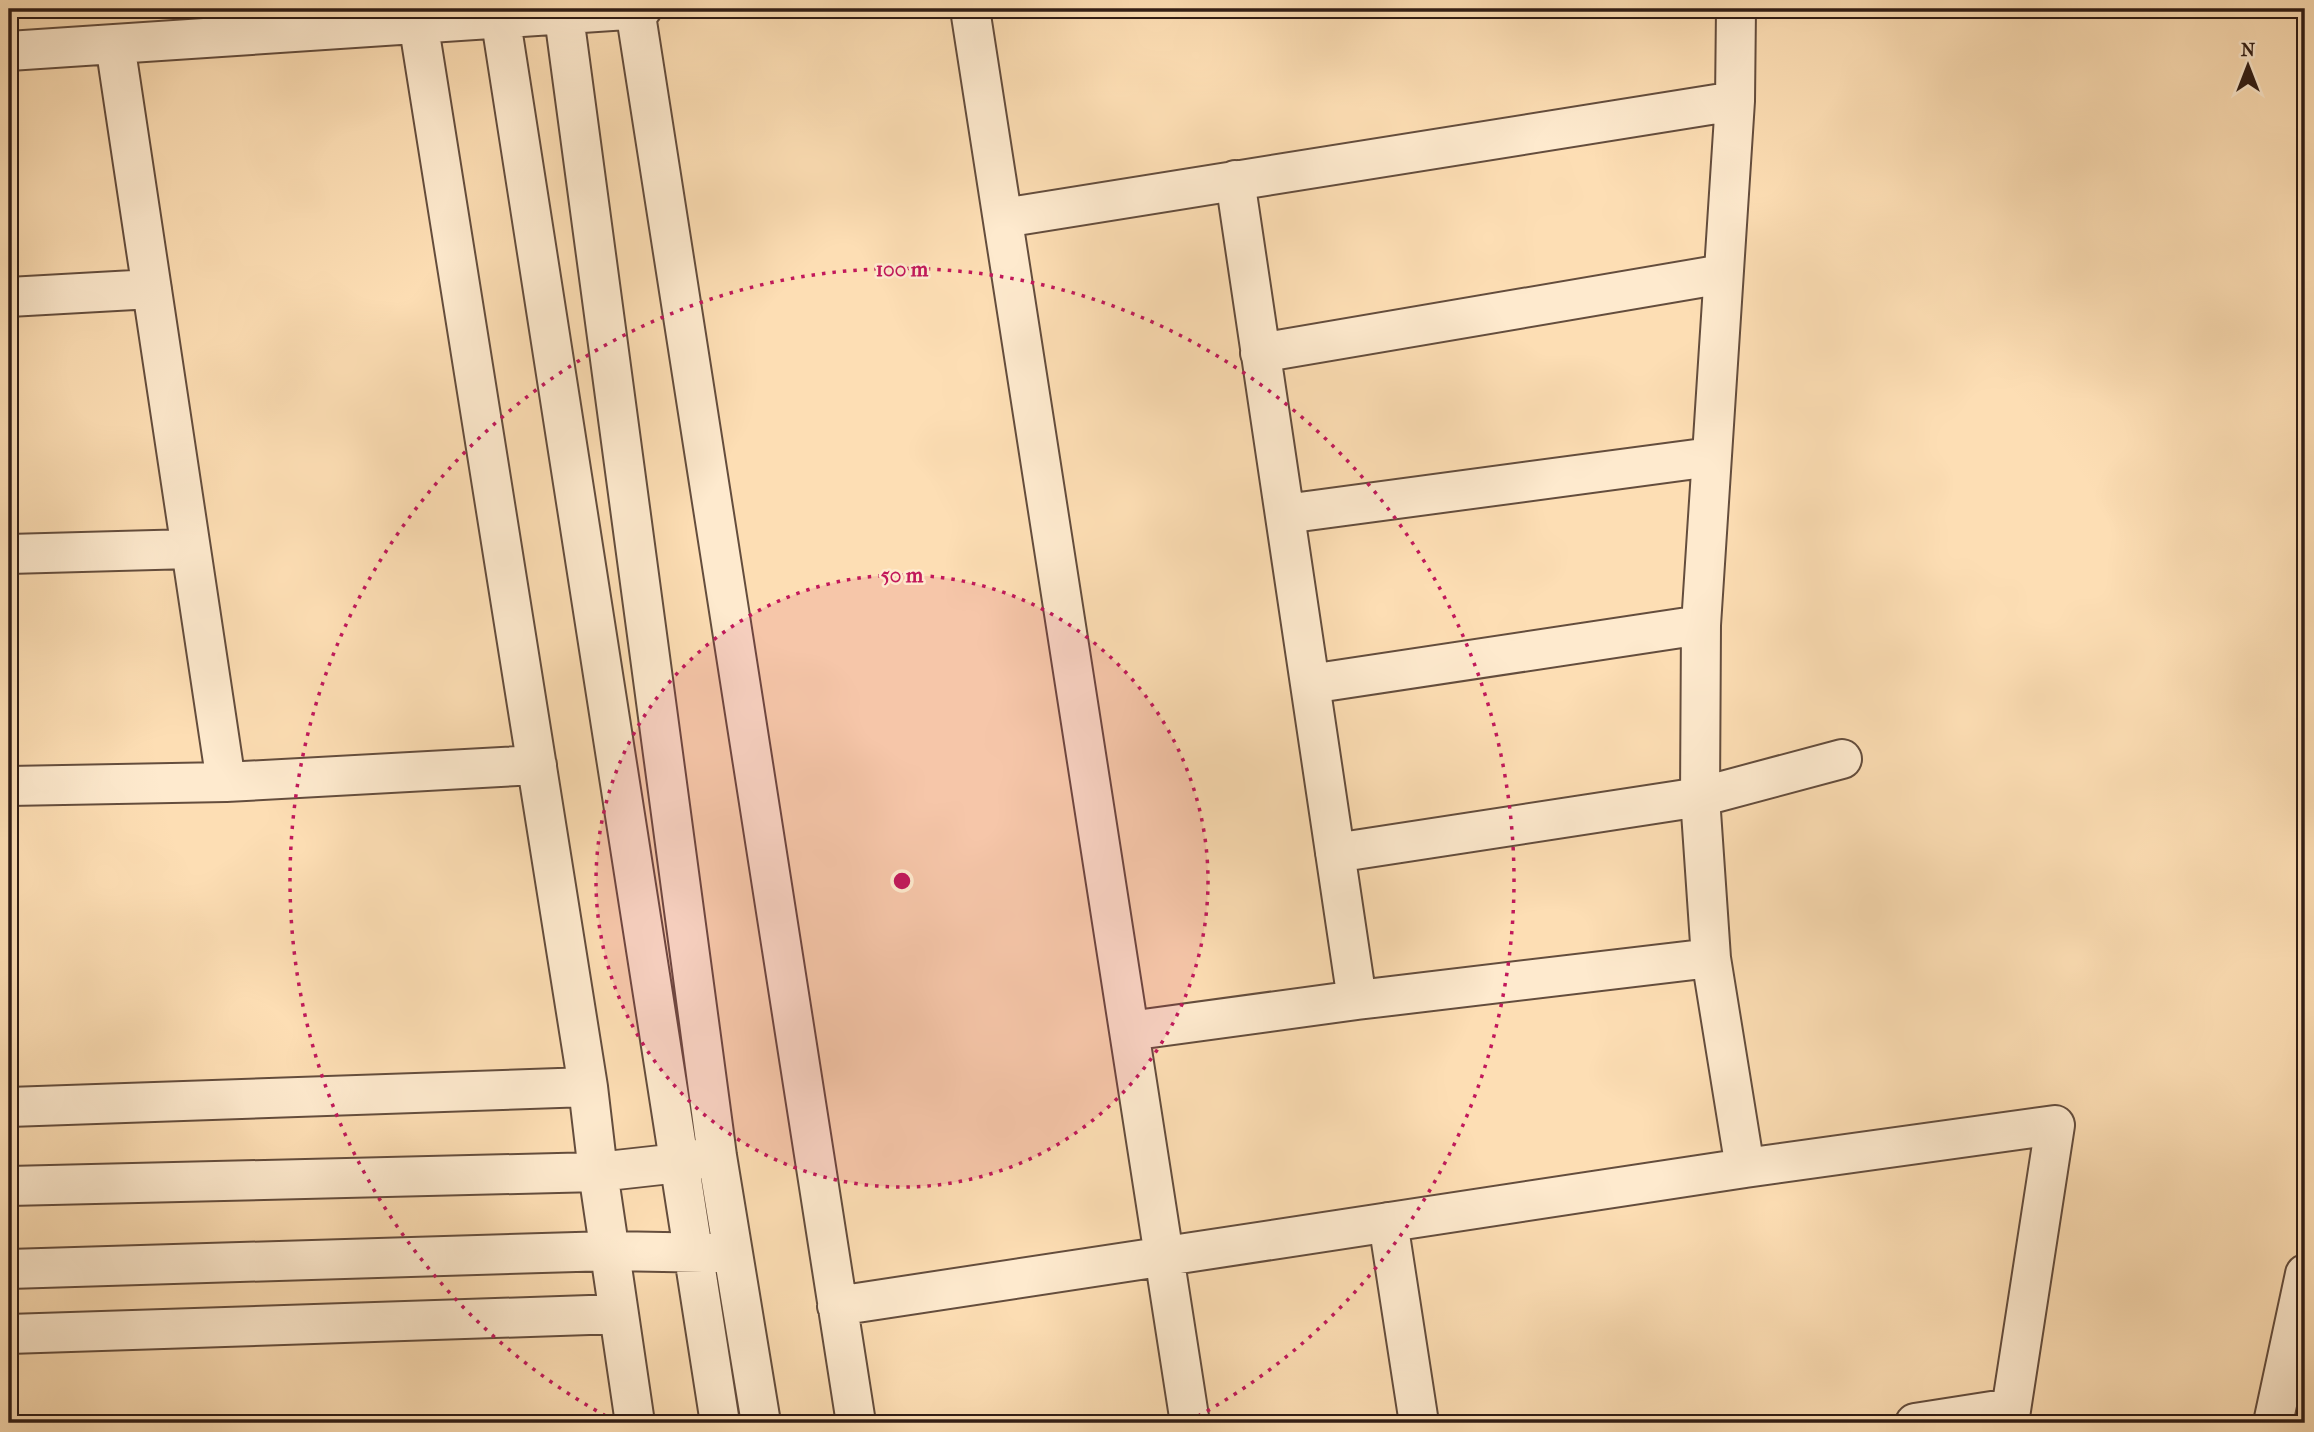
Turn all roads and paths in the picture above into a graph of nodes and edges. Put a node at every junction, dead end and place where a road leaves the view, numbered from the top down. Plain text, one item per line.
1 (635, 9) edge
2 (642, 9) edge
3 (970, 9) edge
4 (1736, 9) edge
5 (564, 12) edge
6 (500, 14) edge
7 (418, 17) edge
8 (115, 44) junction
9 (9, 51) edge
10 (1735, 101) junction
11 (1235, 180) junction
12 (1003, 218) junction
13 (1723, 274) junction
14 (152, 289) junction
15 (9, 298) edge
16 (1260, 353) junction
17 (1712, 457) junction
18 (1285, 514) junction
19 (191, 550) junction
20 (9, 554) edge
21 (1701, 625) junction
22 (1310, 684) junction
23 (1842, 759) dead end
24 (537, 765) junction
25 (226, 782) junction
26 (9, 786) edge
27 (1700, 797) junction
28 (1335, 853) junction
29 (1712, 958) junction
30 (1357, 1000) junction
31 (1129, 1031) junction
32 (589, 1087) junction
33 (9, 1107) edge
34 (717, 1156) junction
35 (679, 1163) junction
36 (1745, 1168) junction
37 (598, 1172) junction
38 (9, 1186) edge
39 (1388, 1222) junction
40 (610, 1251) junction
41 (694, 1252) junction
42 (733, 1253) junction
43 (1164, 1256) junction
44 (9, 1269) edge
45 (2305, 1274) edge
46 (837, 1306) junction
47 (619, 1314) junction
48 (9, 1335) edge
49 (2010, 1416) edge
50 (635, 1423) edge
51 (720, 1423) edge
52 (761, 1423) edge
53 (856, 1423) edge
54 (1190, 1423) edge
55 (1419, 1423) edge
56 (1914, 1423) edge
57 (2273, 1423) edge

1 - 2 street
1 - 5 street
1 - 46 street
3 - 12 street
4 - 10 street
5 - 6 street
5 - 34 street
6 - 7 street
6 - 35 street
7 - 8 street
7 - 24 street
8 - 9 street
8 - 14 street
10 - 11 street
10 - 13 street
11 - 12 street
11 - 16 street
12 - 31 street
13 - 16 street
13 - 17 street
14 - 15 street
14 - 19 street
16 - 18 street
17 - 18 street
17 - 21 street
18 - 22 street
19 - 20 street
19 - 25 street
21 - 22 street
21 - 27 street
22 - 28 street
23 - 27 street
24 - 25 street
24 - 32 street
25 - 26 street
27 - 28 street
27 - 29 street
28 - 30 street
29 - 30 street
29 - 36 street
30 - 31 street
31 - 43 street
32 - 33 street
32 - 37 street
34 - 35 street
34 - 42 street
35 - 37 street
35 - 41 street
36 - 39 street
36 - 49 street
37 - 38 street
37 - 40 street
39 - 43 street
39 - 55 street
40 - 41 street
40 - 44 street
40 - 47 street
41 - 42 street
41 - 51 street
42 - 52 street
43 - 46 street
43 - 54 street
45 - 57 street
46 - 53 street
47 - 48 street
47 - 50 street
49 - 56 street

